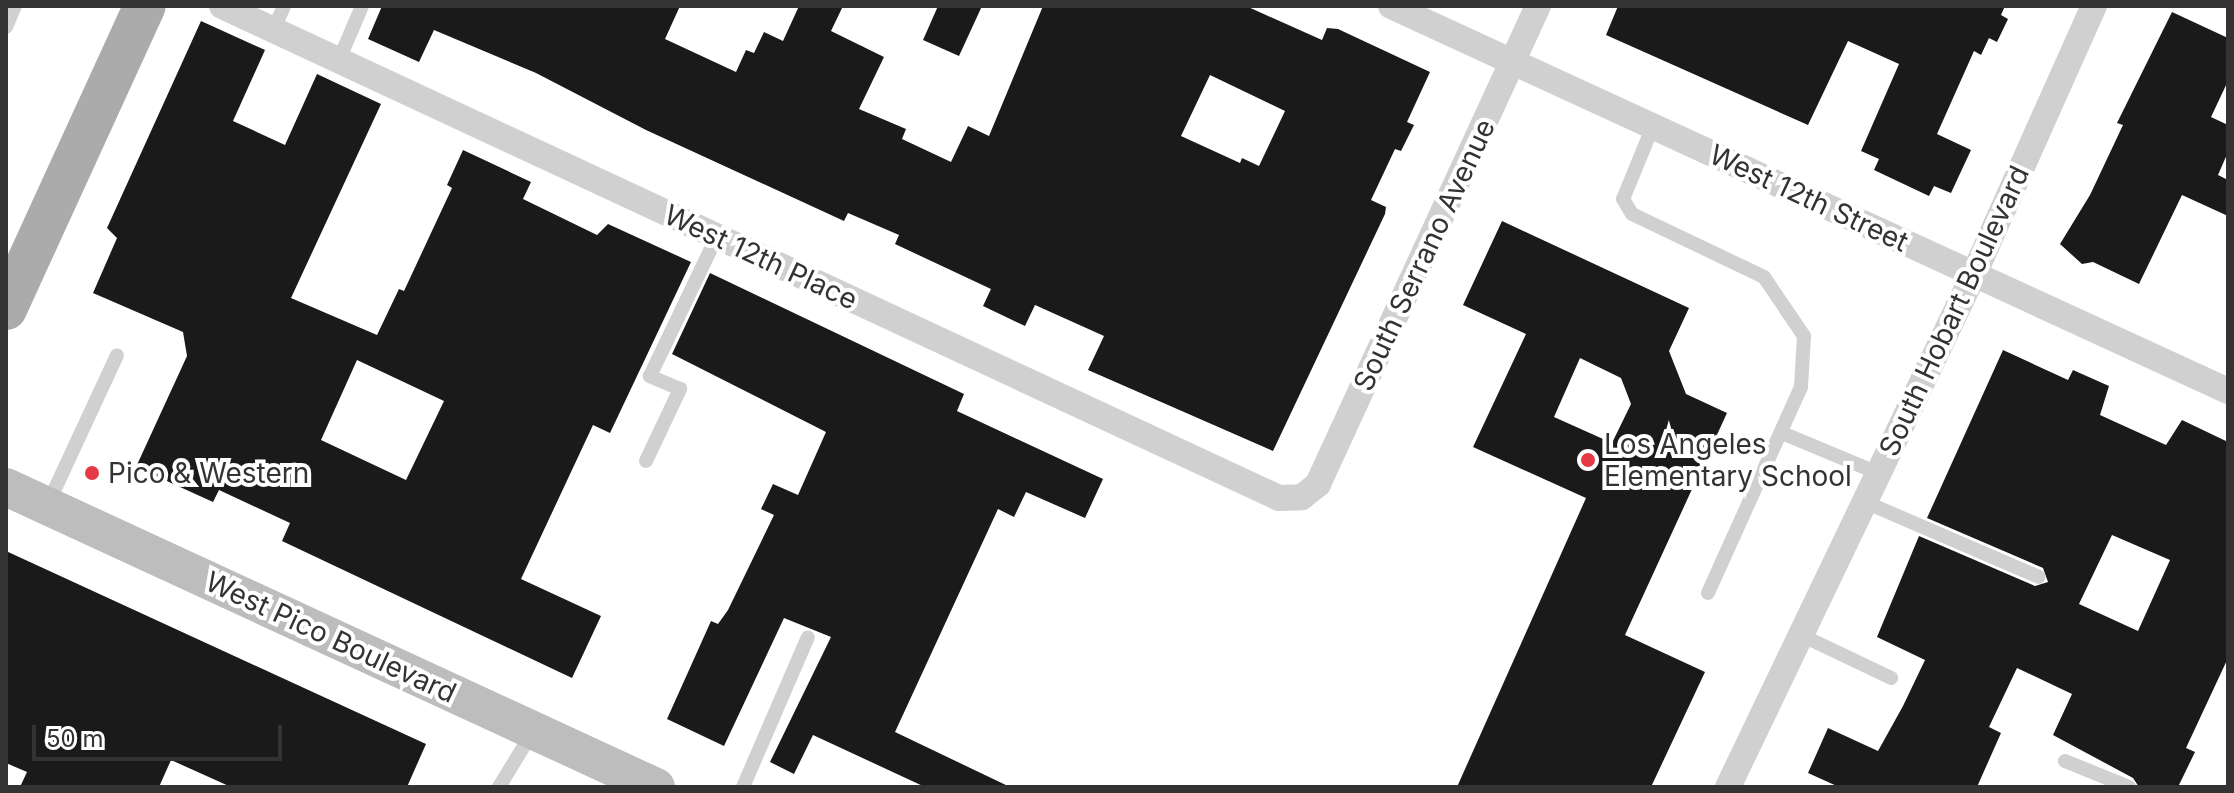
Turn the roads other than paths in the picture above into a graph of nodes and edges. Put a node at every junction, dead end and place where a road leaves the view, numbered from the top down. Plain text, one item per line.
1 (15, 6) edge
2 (145, 6) edge
3 (222, 6) edge
4 (362, 6) edge
5 (1391, 6) edge
6 (1538, 6) edge
7 (2094, 6) edge
8 (278, 18) edge
9 (6, 27) edge
10 (339, 60) junction
11 (1514, 62) junction
12 (1653, 126) junction
13 (717, 236) junction
14 (1974, 274) junction
15 (6, 309) edge
16 (117, 355) dead end
17 (2228, 391) edge
18 (1782, 433) junction
19 (646, 461) dead end
20 (1878, 473) junction
21 (6, 487) edge
22 (1302, 497) joint
23 (1865, 502) junction
24 (47, 506) junction
25 (2039, 577) dead end
26 (1708, 593) dead end
27 (1801, 635) junction
28 (808, 637) dead end
29 (1891, 678) dead end
30 (533, 730) junction
31 (2065, 761) dead end
32 (499, 787) edge
33 (656, 787) edge
34 (743, 787) edge
35 (1728, 787) edge
36 (2129, 787) edge

1 - 9 lane
2 - 15 main road
3 - 8 street, West 12th Place
4 - 10 lane
5 - 11 street, West 12th Street
6 - 11 street, South Serrano Avenue
7 - 14 street, South Hobart Boulevard
8 - 10 street, West 12th Place
10 - 13 street, West 12th Place
11 - 12 street, West 12th Street
11 - 22 street, South Serrano Avenue
12 - 14 street, West 12th Street
12 - 18 lane
13 - 19 lane
13 - 22 street, West 12th Place
14 - 17 street, West 12th Street
14 - 20 street, South Hobart Boulevard
16 - 24 lane
18 - 20 lane
18 - 26 lane
20 - 23 street, South Hobart Boulevard
21 - 24 main road, West Pico Boulevard
23 - 25 lane
23 - 27 street, South Hobart Boulevard
24 - 30 main road, West Pico Boulevard
27 - 29 lane
27 - 35 street, South Hobart Boulevard
28 - 34 lane
30 - 32 lane
30 - 33 main road, West Pico Boulevard
31 - 36 lane

